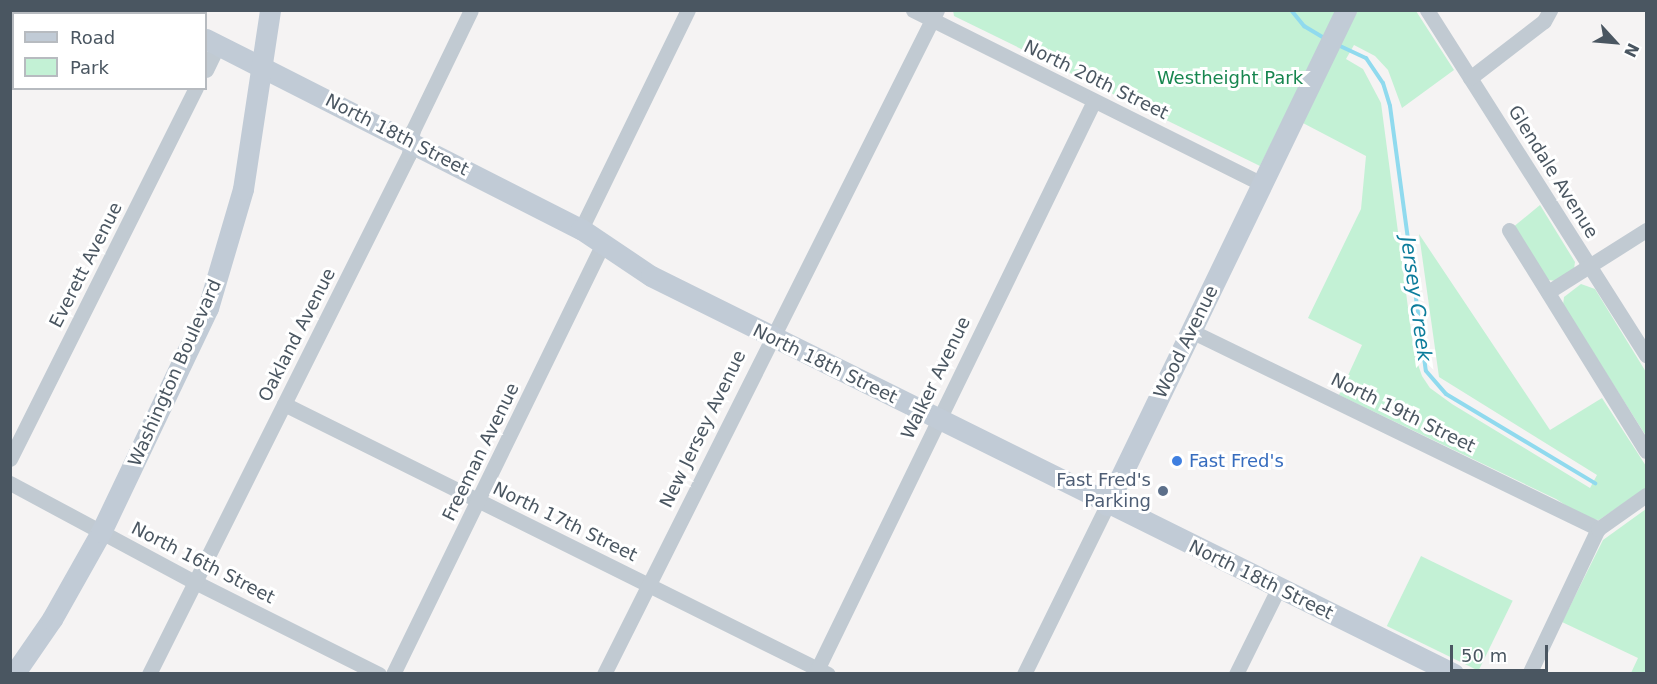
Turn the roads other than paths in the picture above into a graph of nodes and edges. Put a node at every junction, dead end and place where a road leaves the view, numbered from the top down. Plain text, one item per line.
1 (270, 10) edge
2 (471, 10) edge
3 (688, 10) edge
4 (913, 10) edge
5 (1346, 10) edge
6 (1427, 10) edge
7 (1550, 10) edge
8 (934, 15) edge
9 (212, 42) edge
10 (207, 65) edge
11 (262, 66) junction
12 (1470, 78) junction
13 (195, 90) edge
14 (1094, 101) junction
15 (411, 142) junction
16 (1263, 184) junction
17 (580, 229) junction
18 (1647, 230) edge
19 (1509, 231) dead end
20 (602, 246) junction
21 (1590, 267) junction
22 (1548, 292) junction
23 (1191, 331) junction
24 (770, 337) junction
25 (1647, 355) edge
26 (284, 404) junction
27 (938, 420) junction
28 (1647, 451) edge
29 (10, 459) edge
30 (10, 483) edge
31 (1647, 495) edge
32 (479, 502) junction
33 (1107, 505) junction
34 (1598, 529) junction
35 (101, 532) junction
36 (193, 581) junction
37 (647, 584) junction
38 (1278, 589) junction
39 (820, 672) edge
40 (1447, 672) edge
41 (14, 674) edge
42 (149, 674) edge
43 (379, 674) edge
44 (393, 674) edge
45 (604, 674) edge
46 (1024, 674) edge
47 (1236, 674) edge
48 (1529, 674) edge

1 - 11 main road, Washington Boulevard
2 - 15 street, Oakland Avenue
3 - 17 street
4 - 8 street, North 20th Street
5 - 16 main road, Wood Avenue
6 - 12 street, Glendale Avenue
7 - 12 street
8 - 14 street, North 20th Street
8 - 24 street, New Jersey Avenue
9 - 10 street
9 - 11 main road, North 18th Street
11 - 15 main road, North 18th Street
11 - 35 main road, Washington Boulevard
12 - 21 street, Glendale Avenue
13 - 29 street, Everett Avenue
14 - 16 street, North 20th Street
14 - 27 street, Walker Avenue
15 - 17 main road, North 18th Street
15 - 26 street, Oakland Avenue
16 - 23 main road, Wood Avenue
17 - 20 main road, North 18th Street
18 - 21 street
19 - 22 street
20 - 24 main road, North 18th Street
20 - 32 street, Freeman Avenue
21 - 22 street
21 - 25 street, Glendale Avenue
22 - 28 street
23 - 33 main road, Wood Avenue
23 - 34 street, North 19th Street
24 - 27 main road, North 18th Street
24 - 37 street, New Jersey Avenue
26 - 32 street, North 17th Street
26 - 36 street, Oakland Avenue
27 - 33 main road, North 18th Street
27 - 39 street, Walker Avenue
30 - 35 street, North 16th Street
31 - 34 street
32 - 37 street, North 17th Street
32 - 44 street, Freeman Avenue
33 - 38 main road, North 18th Street
33 - 46 street, Wood Avenue
34 - 48 street
35 - 36 street, North 16th Street
35 - 41 main road, Washington Boulevard
36 - 42 street, Oakland Avenue
36 - 43 street, North 16th Street
37 - 39 street, North 17th Street
37 - 45 street, New Jersey Avenue
38 - 40 main road, North 18th Street
38 - 47 street

